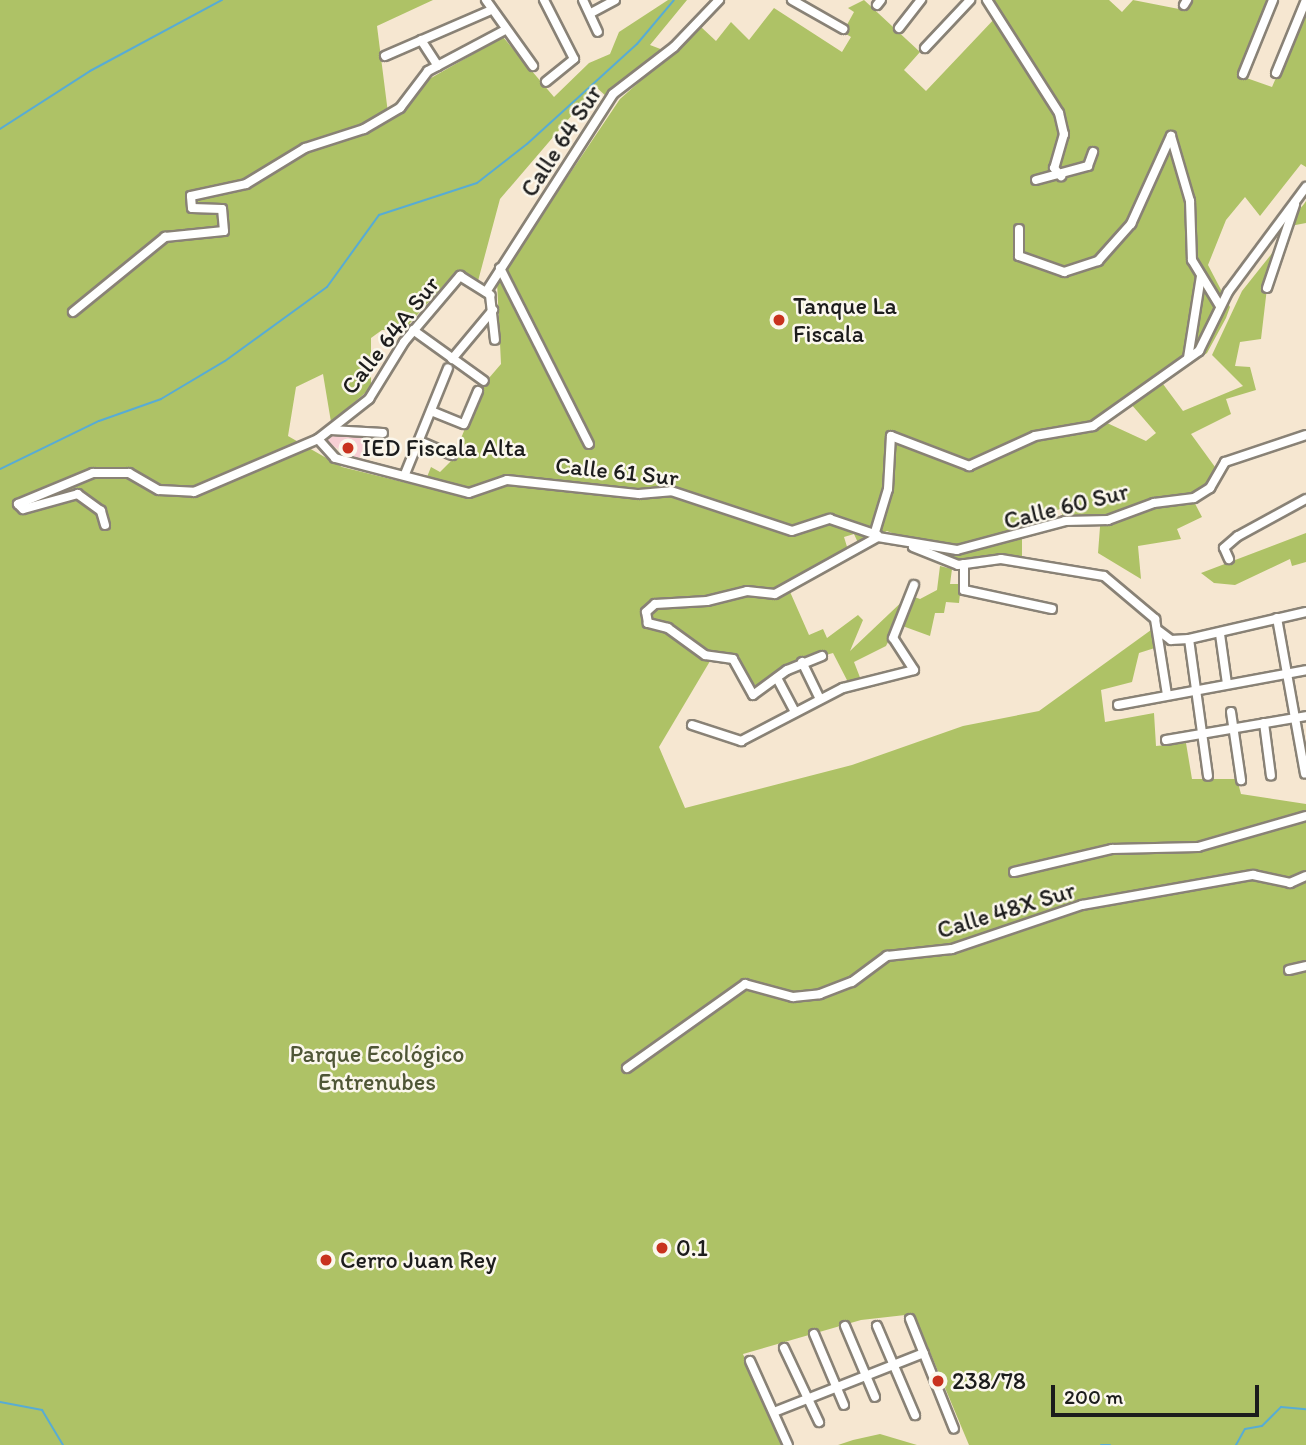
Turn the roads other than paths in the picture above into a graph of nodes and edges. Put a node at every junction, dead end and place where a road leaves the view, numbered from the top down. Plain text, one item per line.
1 (486, 0) edge
2 (544, 0) edge
3 (583, 0) edge
4 (615, 0) edge
5 (719, 0) edge
6 (792, 0) edge
7 (921, 0) edge
8 (970, 0) edge
9 (986, 0) edge
10 (1273, 0) edge
11 (1306, 0) edge
12 (489, 11) junction
13 (591, 13) junction
14 (899, 27) dead end
15 (843, 29) dead end
16 (505, 30) junction
17 (598, 32) dead end
18 (421, 40) junction
19 (925, 48) dead end
20 (385, 56) dead end
21 (533, 65) dead end
22 (438, 66) junction
23 (1276, 73) dead end
24 (1242, 74) dead end
25 (546, 82) dead end
26 (1093, 152) dead end
27 (1061, 176) junction
28 (1036, 180) dead end
29 (1306, 187) edge
30 (1280, 228) junction
31 (1019, 229) dead end
32 (500, 268) junction
33 (1200, 273) junction
34 (1268, 288) dead end
35 (486, 292) junction
36 (1220, 306) junction
37 (493, 307) junction
38 (73, 312) dead end
39 (413, 330) junction
40 (495, 340) dead end
41 (1207, 340) junction
42 (1208, 351) dead end
43 (1188, 358) junction
44 (450, 364) junction
45 (484, 381) dead end
46 (478, 391) dead end
47 (431, 411) junction
48 (331, 429) junction
49 (383, 433) dead end
50 (1306, 435) edge
51 (318, 439) junction
52 (419, 441) junction
53 (589, 444) dead end
54 (452, 455) dead end
55 (405, 474) junction
56 (1306, 499) edge
57 (104, 525) dead end
58 (877, 535) junction
59 (901, 542) junction
60 (1229, 559) dead end
61 (964, 564) junction
62 (914, 585) dead end
63 (1052, 609) dead end
64 (1306, 612) edge
65 (1278, 618) junction
66 (1159, 631) junction
67 (1220, 634) junction
68 (1189, 639) junction
69 (822, 656) dead end
70 (802, 662) junction
71 (1306, 670) edge
72 (1287, 673) junction
73 (777, 678) junction
74 (1227, 684) junction
75 (1196, 690) junction
76 (1167, 695) junction
77 (820, 699) junction
78 (1118, 705) dead end
79 (794, 710) junction
80 (1231, 712) dead end
81 (1306, 716) edge
82 (1295, 718) junction
83 (1264, 723) junction
84 (692, 725) dead end
85 (1233, 728) junction
86 (1202, 734) junction
87 (1166, 740) dead end
88 (1305, 773) edge
89 (1208, 776) dead end
90 (1272, 776) dead end
91 (1241, 779) dead end
92 (1306, 816) edge
93 (1014, 872) dead end
94 (1306, 876) edge
95 (1306, 966) edge
96 (1289, 970) dead end
97 (627, 1068) dead end
98 (910, 1319) dead end
99 (845, 1326) dead end
100 (877, 1326) dead end
101 (814, 1335) dead end
102 (784, 1348) dead end
103 (924, 1353) junction
104 (750, 1361) dead end
105 (894, 1364) junction
106 (866, 1376) junction
107 (836, 1388) junction
108 (875, 1397) dead end
109 (808, 1399) junction
110 (844, 1405) dead end
111 (774, 1412) junction
112 (915, 1415) dead end
113 (819, 1422) dead end
114 (954, 1429) dead end
115 (788, 1445) edge

1 - 12 street
2 - 25 street
3 - 13 street
4 - 13 street
5 - 32 street, Calle 64 Sur
6 - 15 street
7 - 14 street
8 - 19 street
9 - 27 street
10 - 24 street
11 - 23 street
12 - 16 street
12 - 18 street
13 - 17 street
16 - 21 street
16 - 22 street
18 - 20 street
18 - 22 street
22 - 38 street
26 - 27 street
27 - 28 street
29 - 30 street
30 - 34 street
30 - 36 street
31 - 33 street
32 - 35 street, Calle 64 Sur
32 - 53 street
33 - 36 street
33 - 43 street
35 - 37 street
35 - 39 street, Calle 64A Sur
36 - 41 street
37 - 40 street
37 - 44 street
39 - 44 street
39 - 48 street, Calle 64A Sur
41 - 42 street
41 - 43 street
43 - 58 street
44 - 45 street
44 - 47 street
46 - 47 street
47 - 52 street
48 - 49 street
48 - 51 street, Calle 64A Sur
50 - 59 street, Calle 60 Sur
51 - 55 street
51 - 57 street, Calle 64A Sur
52 - 54 street
52 - 55 street
55 - 58 street, Calle 61 Sur
56 - 60 street
58 - 59 street, Calle 60 Sur
58 - 73 street
59 - 61 street
61 - 63 street
61 - 66 street
62 - 77 street
64 - 65 street
65 - 67 street
65 - 72 street
66 - 68 street
66 - 76 street
67 - 68 street
67 - 74 street
68 - 75 street
69 - 70 street
70 - 73 street
70 - 77 street
71 - 72 street
72 - 74 street
72 - 82 street
73 - 79 street
74 - 75 street
75 - 76 street
75 - 86 street
76 - 78 street
77 - 79 street
79 - 84 street
80 - 85 street
81 - 82 street
82 - 83 street
82 - 88 street
83 - 85 street
83 - 90 street
85 - 86 street
85 - 91 street
86 - 87 street
86 - 89 street
92 - 93 street
94 - 97 street, Calle 48X Sur
95 - 96 street
98 - 103 street
99 - 106 street
100 - 105 street
101 - 107 street
102 - 109 street
103 - 105 street
103 - 114 street
104 - 111 street
105 - 106 street
105 - 112 street
106 - 107 street
106 - 108 street
107 - 109 street
107 - 110 street
109 - 111 street
109 - 113 street
111 - 115 street

